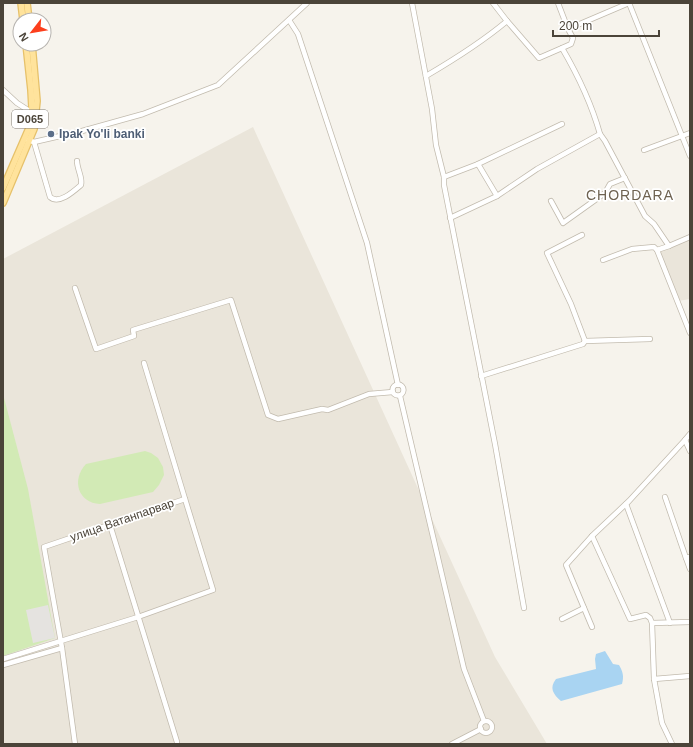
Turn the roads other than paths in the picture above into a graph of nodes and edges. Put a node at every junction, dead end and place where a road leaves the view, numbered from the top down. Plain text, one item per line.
1 (307, 3) edge
2 (412, 3) edge
3 (493, 3) edge
4 (558, 3) edge
5 (629, 3) edge
6 (289, 20) junction
7 (507, 21) junction
8 (568, 29) junction
9 (562, 48) junction
10 (27, 52) edge
11 (33, 52) edge
12 (426, 76) junction
13 (3, 90) edge
14 (31, 112) junction
15 (562, 124) dead end
16 (690, 133) edge
17 (600, 134) junction
18 (682, 136) junction
19 (29, 141) junction
20 (644, 150) dead end
21 (690, 156) edge
22 (77, 161) dead end
23 (478, 164) junction
24 (444, 177) junction
25 (625, 178) junction
26 (3, 188) edge
27 (497, 196) junction
28 (551, 201) dead end
29 (3, 202) edge
30 (450, 218) junction
31 (582, 235) dead end
32 (690, 237) edge
33 (669, 246) junction
34 (657, 250) junction
35 (603, 260) dead end
36 (75, 288) dead end
37 (690, 333) edge
38 (650, 339) dead end
39 (585, 341) junction
40 (144, 363) dead end
41 (481, 376) junction
42 (398, 385) junction
43 (393, 392) junction
44 (400, 396) junction
45 (690, 434) edge
46 (685, 440) junction
47 (690, 452) edge
48 (665, 497) dead end
49 (185, 499) junction
50 (626, 504) junction
51 (110, 524) junction
52 (592, 536) junction
53 (688, 558) edge
54 (690, 569) edge
55 (524, 608) dead end
56 (584, 608) junction
57 (138, 617) junction
58 (562, 618) dead end
59 (670, 622) junction
60 (690, 622) edge
61 (652, 624) junction
62 (592, 627) dead end
63 (61, 642) junction
64 (62, 648) junction
65 (3, 659) edge
66 (3, 665) edge
67 (690, 676) edge
68 (654, 679) junction
69 (484, 721) junction
70 (480, 729) junction
71 (177, 742) dead end
72 (75, 744) edge
73 (452, 744) edge
74 (672, 744) edge

1 - 6 street
2 - 12 street
3 - 7 street
4 - 8 street
5 - 8 street
5 - 18 street
6 - 19 street
6 - 42 street
7 - 9 street
7 - 12 street
8 - 9 street
9 - 17 street
10 - 14 main road, D065
11 - 19 main road, D065
12 - 24 street
13 - 14 street
14 - 19 main road, D065
15 - 23 street
16 - 18 street
17 - 25 street
17 - 27 street
18 - 20 street
18 - 21 street
19 - 22 street
19 - 26 main road, D065
19 - 29 main road, D065
23 - 24 street
23 - 27 street
24 - 30 street
25 - 28 street
25 - 33 street
27 - 30 street
30 - 41 street
31 - 39 street
32 - 33 street
33 - 34 street
34 - 35 street
34 - 37 street
36 - 43 street
38 - 39 street
39 - 41 street
40 - 49 street
41 - 55 street
42 - 43 street
42 - 44 street
43 - 44 street
44 - 69 street
45 - 46 street
46 - 47 street
46 - 50 street
48 - 53 street
49 - 51 street, улица Ватанпарвар
49 - 57 street, улица Ватанпарвар
50 - 52 street
50 - 59 street
51 - 57 street
51 - 63 street, улица Ватанпарвар
52 - 56 street
52 - 61 street
53 - 54 street
56 - 58 street
56 - 62 street
57 - 63 street, улица Ватанпарвар
57 - 71 street
59 - 60 street
59 - 61 street
61 - 68 street
63 - 64 street, улица Ватанпарвар
63 - 65 street
64 - 66 street
64 - 72 street, улица Ватанпарвар
67 - 68 street
68 - 74 street
69 - 70 street
69 - 70 street
70 - 73 street

